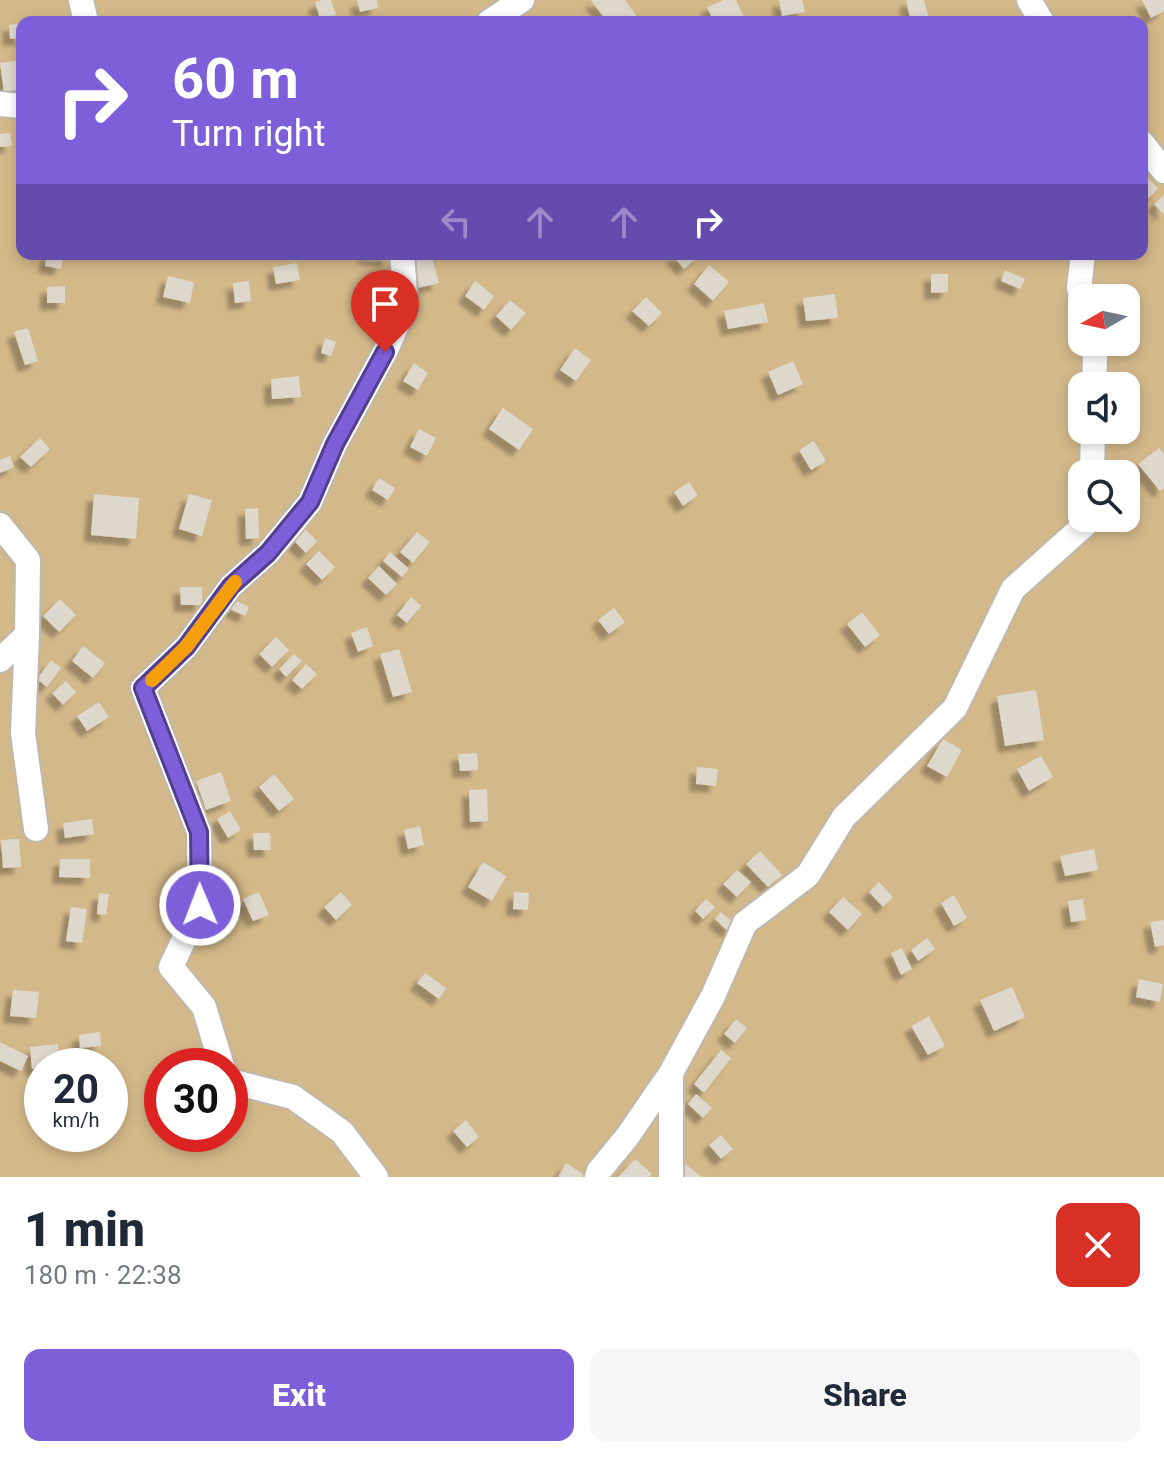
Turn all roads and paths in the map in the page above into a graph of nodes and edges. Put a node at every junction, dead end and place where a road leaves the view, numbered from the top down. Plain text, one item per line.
1 (522, 0) edge
2 (498, 16) edge
3 (1148, 152) edge
4 (1164, 171) edge
5 (402, 260) edge
6 (1082, 260) edge
7 (1079, 284) edge
8 (0, 525) edge
9 (1077, 532) edge
10 (27, 635) junction
11 (0, 660) edge
12 (36, 829) dead end
13 (217, 1048) edge
14 (671, 1073) junction
15 (248, 1086) edge
16 (376, 1177) edge
17 (597, 1177) edge
18 (671, 1177) edge

1 - 2 street
3 - 4 street
5 - 13 street
6 - 7 street
8 - 10 street
9 - 14 street
10 - 11 street
10 - 12 street
14 - 17 street
14 - 18 street
15 - 16 street

